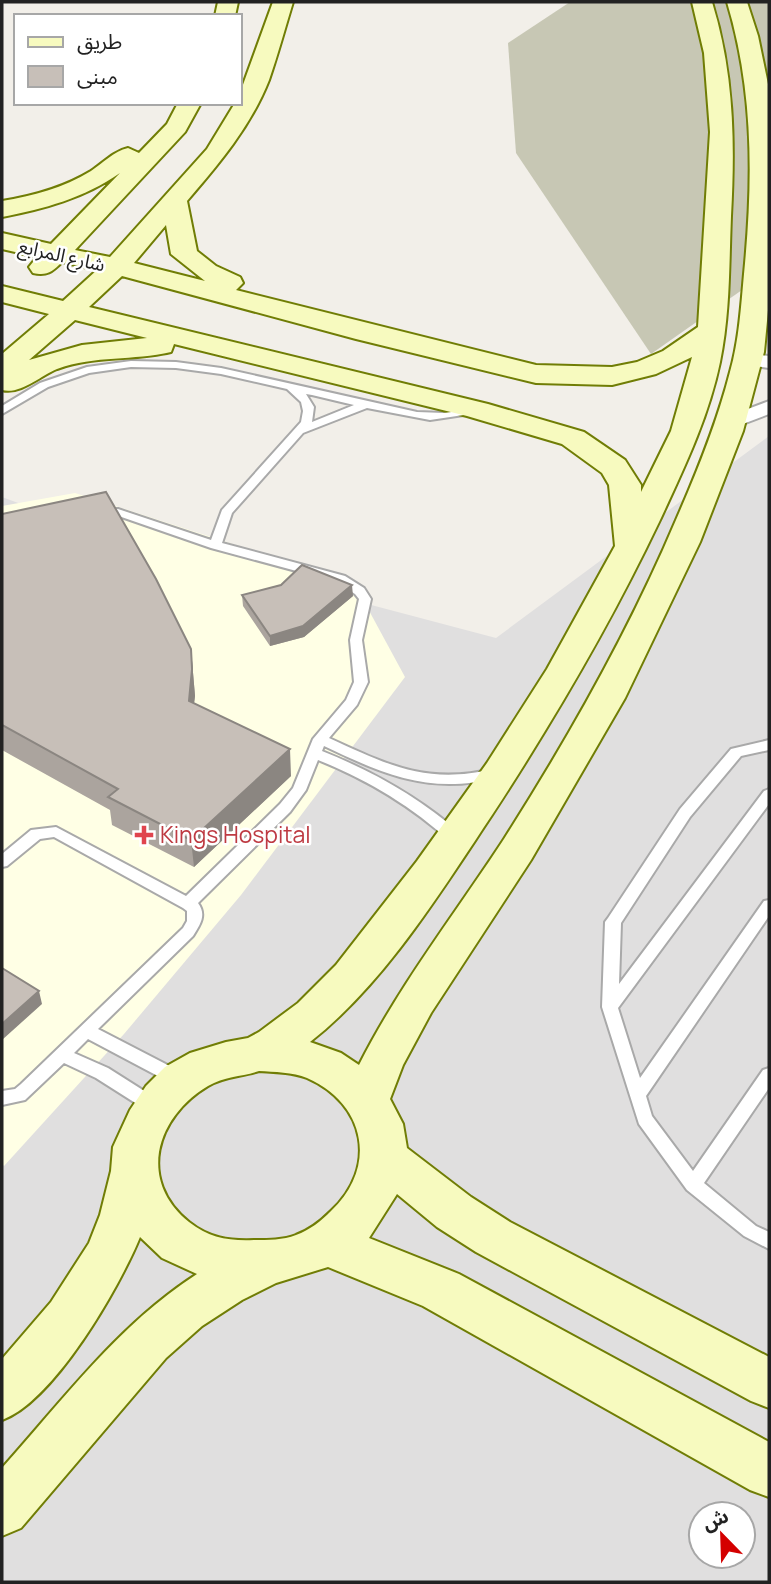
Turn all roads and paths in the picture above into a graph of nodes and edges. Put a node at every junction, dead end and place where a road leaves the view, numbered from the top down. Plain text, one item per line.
1 (283, 2) edge
2 (702, 2) edge
3 (737, 2) edge
4 (189, 105) edge
5 (177, 127) junction
6 (175, 201) junction
7 (2, 209) edge
8 (2, 241) edge
9 (116, 267) junction
10 (72, 282) junction
11 (3, 290) edge
12 (711, 331) junction
13 (366, 333) junction
14 (202, 345) junction
15 (2, 351) edge
16 (758, 361) edge
17 (2, 368) edge
18 (2, 387) edge
19 (292, 388) junction
20 (366, 405) junction
21 (769, 407) edge
22 (477, 410) junction
23 (2, 411) edge
24 (728, 423) junction
25 (301, 430) junction
26 (114, 511) edge
27 (215, 545) junction
28 (631, 548) junction
29 (769, 745) edge
30 (317, 746) junction
31 (501, 771) junction
32 (769, 794) edge
33 (456, 838) junction
34 (2, 862) edge
35 (188, 904) junction
36 (769, 905) edge
37 (610, 1007) junction
38 (87, 1031) junction
39 (260, 1053) junction
40 (62, 1055) junction
41 (769, 1075) edge
42 (168, 1093) junction
43 (638, 1095) junction
44 (2, 1098) edge
45 (368, 1099) junction
46 (386, 1158) junction
47 (134, 1172) junction
48 (693, 1185) junction
49 (769, 1241) edge
50 (326, 1245) junction
51 (265, 1264) junction
52 (769, 1384) edge
53 (2, 1395) edge
54 (769, 1471) edge
55 (2, 1509) edge

1 - 6 street, شارع المرابع
2 - 12 street
3 - 16 street
4 - 5 street
5 - 7 street
5 - 10 street
6 - 9 street, شارع المرابع
6 - 13 street
8 - 10 street, شارع المرابع
9 - 10 street, شارع المرابع
9 - 13 street
10 - 11 street
10 - 11 street
10 - 13 street
10 - 14 street
10 - 15 street
10 - 17 street
12 - 13 street
12 - 28 street
14 - 18 street
14 - 22 street
16 - 24 street
19 - 20 lane
19 - 23 lane
19 - 25 lane
20 - 22 lane
20 - 25 lane
21 - 24 street
22 - 28 street
24 - 45 street
25 - 27 lane
26 - 27 lane
27 - 30 lane
28 - 31 street
29 - 37 lane
30 - 31 lane
30 - 33 lane
30 - 35 lane
31 - 33 street
32 - 37 lane
33 - 39 street
34 - 35 lane
35 - 38 lane
36 - 43 lane
37 - 43 lane
38 - 40 lane
38 - 42 lane
39 - 42 street
39 - 45 street
40 - 42 lane
40 - 44 lane
41 - 48 lane
42 - 47 street
43 - 48 lane
45 - 46 street
46 - 50 street
46 - 52 street
47 - 51 street
47 - 53 street
48 - 49 lane
50 - 51 street
50 - 54 street
51 - 55 street

